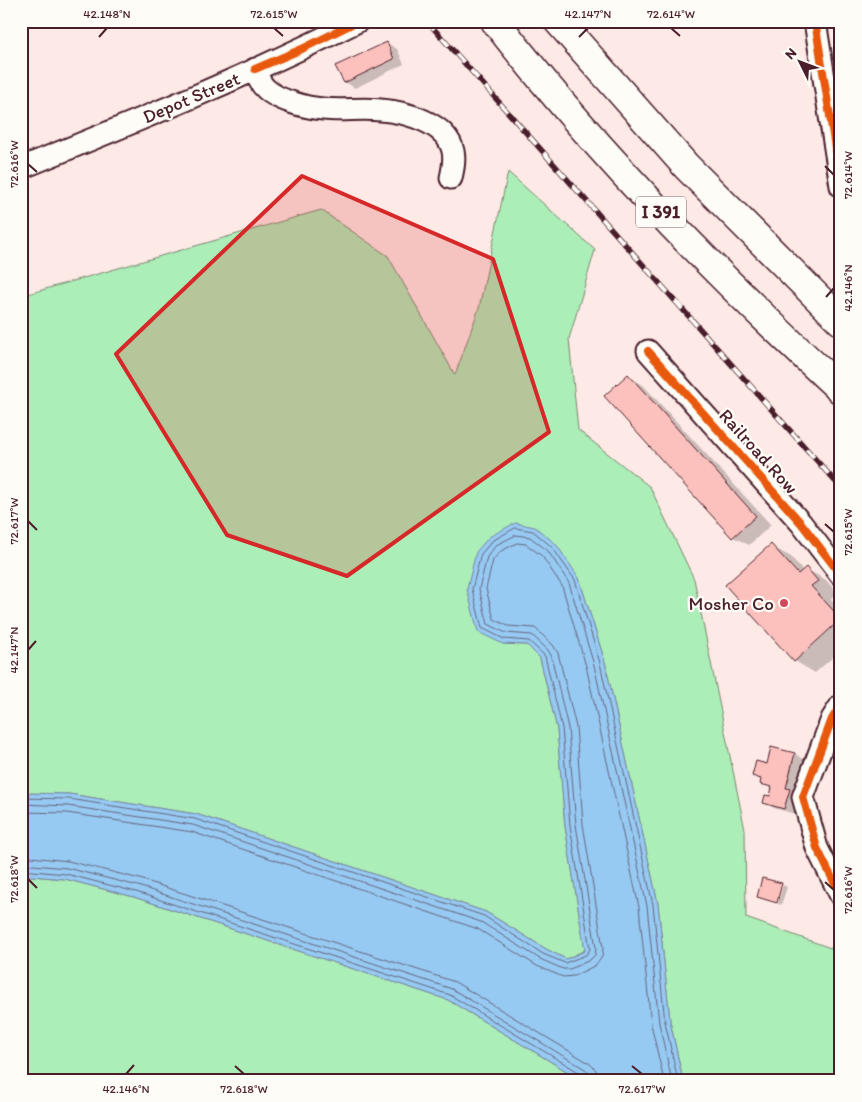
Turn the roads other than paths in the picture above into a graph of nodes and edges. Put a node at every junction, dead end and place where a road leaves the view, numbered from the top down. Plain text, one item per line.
1 (358, 21) edge
2 (495, 21) edge
3 (558, 21) edge
4 (815, 21) edge
5 (255, 69) junction
6 (21, 168) edge
7 (451, 178) dead end
8 (841, 186) edge
9 (841, 320) edge
10 (648, 351) dead end
11 (841, 390) edge
12 (841, 575) edge
13 (841, 704) edge
14 (841, 896) edge

1 - 5 street, Depot Street
2 - 11 highway, I 391
3 - 9 highway, I 391
4 - 8 street
5 - 6 street, Depot Street
5 - 7 street
10 - 12 street, Railroad Row
13 - 14 street

